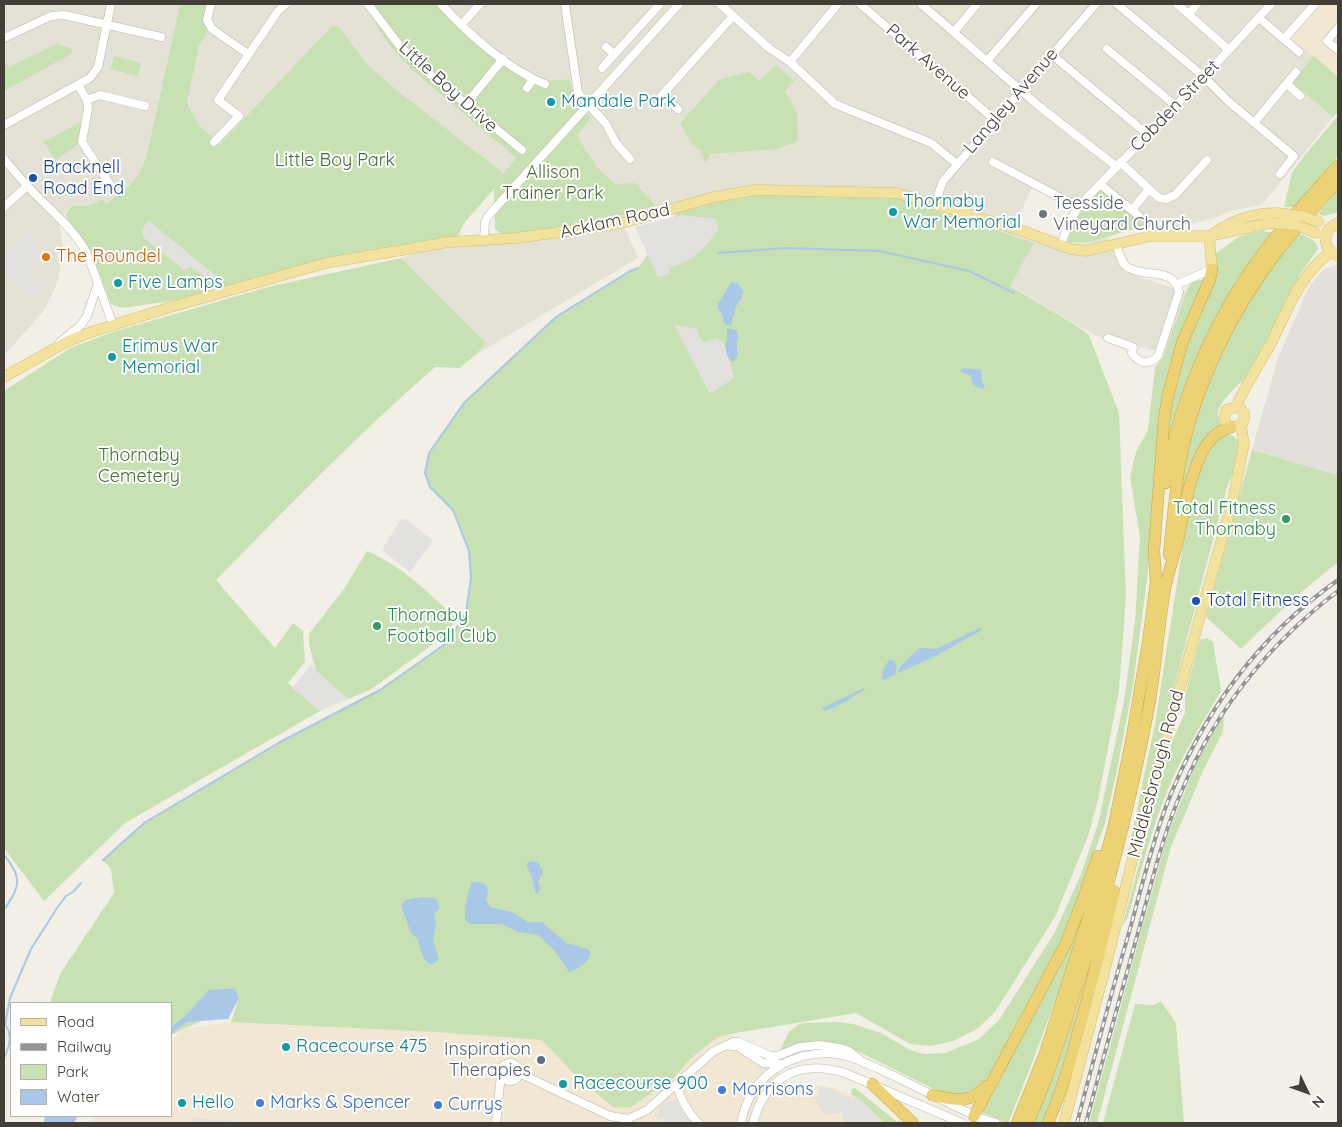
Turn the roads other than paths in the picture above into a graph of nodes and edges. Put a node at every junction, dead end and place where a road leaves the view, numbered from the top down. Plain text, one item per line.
1 (111, 4) edge
2 (211, 4) edge
3 (286, 4) edge
4 (368, 4) edge
5 (441, 4) edge
6 (480, 4) edge
7 (566, 4) edge
8 (660, 4) edge
9 (664, 4) edge
10 (679, 4) edge
11 (720, 4) edge
12 (838, 4) edge
13 (860, 4) edge
14 (921, 4) edge
15 (977, 4) edge
16 (1036, 4) edge
17 (1096, 4) edge
18 (1117, 4) edge
19 (1177, 4) edge
20 (1197, 4) edge
21 (1271, 4) edge
22 (1315, 4) edge
23 (673, 11) junction
24 (1189, 14) junction
25 (734, 16) junction
26 (1259, 18) junction
27 (107, 24) junction
28 (461, 25) junction
29 (1338, 28) edge
30 (954, 32) junction
31 (4, 38) edge
32 (161, 38) dead end
33 (1284, 39) junction
34 (606, 47) dead end
35 (1107, 49) dead end
36 (1229, 50) junction
37 (1338, 50) edge
38 (1298, 52) dead end
39 (248, 54) junction
40 (614, 54) junction
41 (1052, 55) junction
42 (503, 59) junction
43 (987, 61) junction
44 (790, 62) junction
45 (602, 68) dead end
46 (1296, 72) dead end
47 (1203, 76) junction
48 (533, 79) junction
49 (546, 84) dead end
50 (1287, 84) junction
51 (78, 85) junction
52 (527, 88) dead end
53 (1021, 90) junction
54 (1300, 96) dead end
55 (87, 100) junction
56 (466, 104) junction
57 (588, 104) junction
58 (1175, 105) junction
59 (145, 106) dead end
60 (678, 109) dead end
61 (996, 120) junction
62 (1254, 123) junction
63 (4, 125) edge
64 (1148, 134) junction
65 (214, 142) dead end
66 (522, 150) dead end
67 (4, 159) edge
68 (630, 159) dead end
69 (1207, 160) dead end
70 (993, 162) dead end
71 (957, 164) junction
72 (1118, 164) junction
73 (1338, 166) edge
74 (1280, 174) dead end
75 (1192, 176) junction
76 (1338, 181) edge
77 (1200, 182) dead end
78 (1100, 184) junction
79 (27, 186) junction
80 (111, 186) dead end
81 (1149, 189) junction
82 (935, 203) junction
83 (4, 207) edge
84 (1078, 207) junction
85 (1132, 210) junction
86 (1139, 216) dead end
87 (1336, 223) edge
88 (1209, 236) junction
89 (484, 240) junction
90 (1116, 244) junction
91 (1061, 245) junction
92 (1331, 250) edge
93 (1212, 269) junction
94 (98, 283) junction
95 (1178, 284) junction
96 (112, 325) junction
97 (1108, 338) dead end
98 (47, 352) junction
99 (4, 377) edge
100 (1236, 407) junction
101 (1236, 426) junction
102 (1160, 585) junction
103 (1122, 785) junction
104 (1125, 820) junction
105 (725, 1045) junction
106 (864, 1063) junction
107 (782, 1064) junction
108 (519, 1073) junction
109 (501, 1075) junction
110 (510, 1081) junction
111 (992, 1082) junction
112 (677, 1084) junction
113 (872, 1084) junction
114 (932, 1095) junction
115 (499, 1098) junction
116 (1057, 1102) junction
117 (978, 1120) edge
118 (496, 1123) edge
119 (698, 1123) edge
120 (741, 1123) edge
121 (753, 1123) edge
122 (913, 1123) edge
123 (962, 1123) edge
124 (996, 1123) edge
125 (1017, 1123) edge
126 (1028, 1123) edge
127 (1048, 1123) edge
128 (1053, 1123) edge
129 (1064, 1123) edge

1 - 27 street
2 - 39 street
3 - 39 street
4 - 56 street, Little Boy Drive
5 - 28 street
6 - 28 street
7 - 57 street
8 - 40 street
9 - 23 street
10 - 23 street
11 - 25 street
12 - 44 street
13 - 61 street, Park Avenue
14 - 30 street
15 - 30 street
16 - 43 street
17 - 41 street, Langley Avenue
18 - 47 street
19 - 24 street
20 - 24 street
21 - 26 street, Cobden Street
22 - 33 street
23 - 57 street
24 - 36 street
25 - 44 street
25 - 60 street
26 - 33 street
26 - 36 street, Cobden Street
27 - 31 street
27 - 32 street
27 - 51 street
28 - 42 street
29 - 37 street
30 - 43 street
33 - 38 street
34 - 40 street
35 - 58 street
36 - 47 street, Cobden Street
39 - 65 street
40 - 45 street
41 - 53 street, Langley Avenue
41 - 64 street
42 - 48 street
42 - 56 street
43 - 53 street
44 - 71 street
46 - 50 street
47 - 58 street, Cobden Street
47 - 62 street
48 - 49 street
48 - 52 street
50 - 54 street
50 - 62 street
51 - 55 street
51 - 63 street
53 - 61 street, Langley Avenue
53 - 72 street
55 - 59 street
55 - 80 street
56 - 66 street, Little Boy Drive
57 - 68 street
57 - 89 street
58 - 64 street, Cobden Street
61 - 71 street, Langley Avenue
62 - 74 street
64 - 72 street, Cobden Street
67 - 79 street
69 - 75 street
70 - 84 street
71 - 82 street, Langley Avenue
72 - 78 street, Cobden Street
72 - 81 street
73 - 102 highway
75 - 77 street
75 - 81 street
76 - 102 highway
78 - 84 street, Cobden Street
78 - 85 street
79 - 83 street
79 - 94 street
81 - 85 street
82 - 89 main road, Acklam Road
82 - 91 main road, Acklam Road
84 - 91 street, Cobden Street
85 - 86 street
87 - 88 main road, bridge
87 - 92 main road
88 - 90 main road, Acklam Road
88 - 92 main road, Acklam Road, bridge
88 - 93 main road
89 - 96 main road, Acklam Road
90 - 91 main road, Acklam Road
90 - 95 street
92 - 100 main road, Middlesbrough Road
93 - 95 street
93 - 102 highway
94 - 96 street
94 - 98 street
95 - 97 street
96 - 98 main road, Acklam Road
98 - 99 main road, Acklam Road
100 - 101 main road, Middlesbrough Road
100 - 101 main road, Middlesbrough Road
101 - 102 highway
101 - 129 main road, Middlesbrough Road
102 - 103 highway
102 - 104 highway
103 - 111 highway
103 - 125 highway
104 - 116 highway
104 - 126 highway
105 - 106 street
105 - 107 street
105 - 112 street
106 - 107 street
106 - 114 street
107 - 120 street
108 - 109 street
108 - 110 street
108 - 112 street
109 - 110 street
109 - 115 street
110 - 115 street
111 - 114 highway
111 - 117 highway
112 - 119 street
113 - 121 street
113 - 122 highway
113 - 123 street
114 - 117 street
115 - 118 street
116 - 127 highway
116 - 128 highway
117 - 124 street

